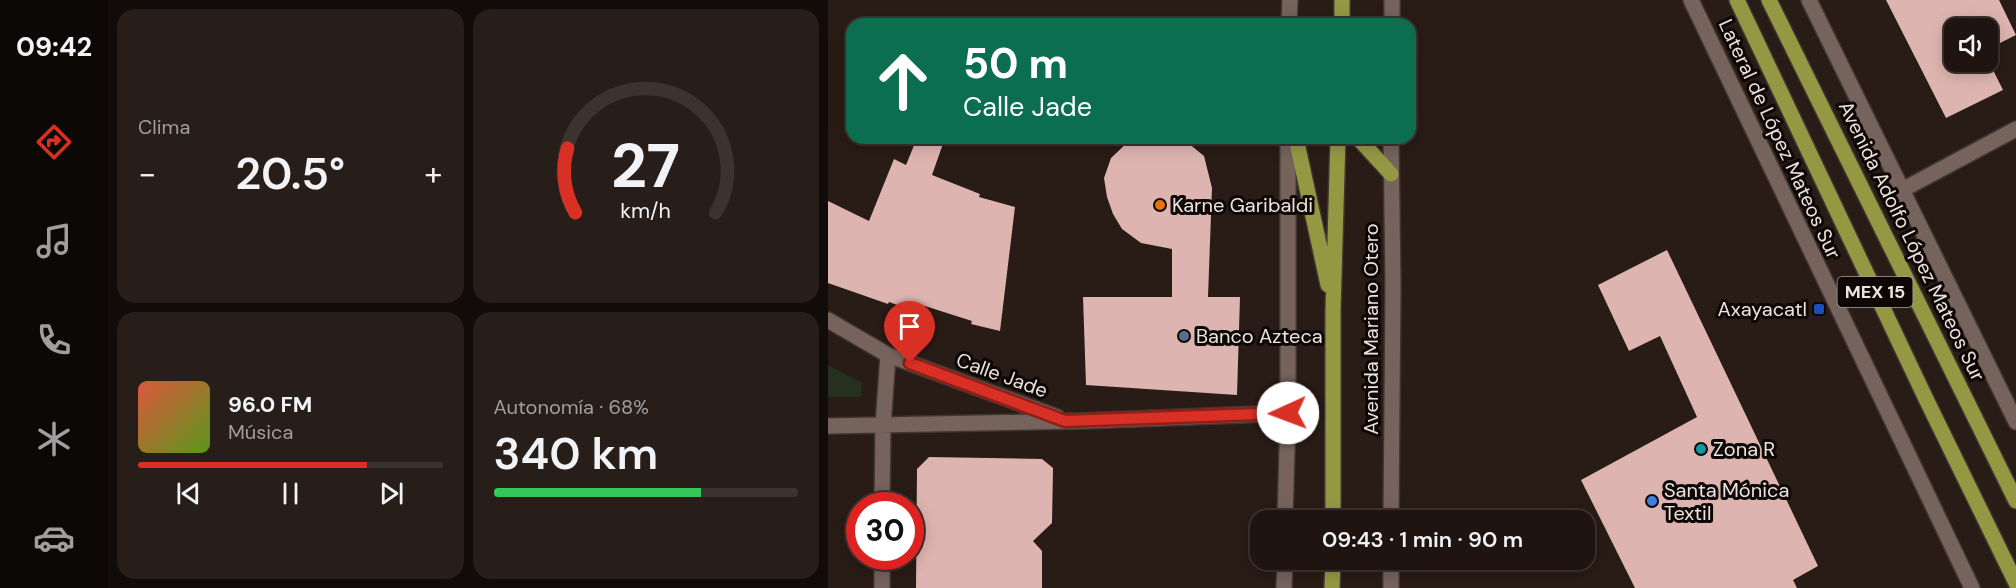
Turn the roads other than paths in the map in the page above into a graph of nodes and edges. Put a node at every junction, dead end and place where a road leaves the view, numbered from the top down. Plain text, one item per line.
1 (1290, 0) edge
2 (1342, 0) edge
3 (1392, 0) edge
4 (1691, 0) edge
5 (1737, 0) edge
6 (1769, 0) edge
7 (1809, 0) edge
8 (1289, 18) edge
9 (1342, 18) edge
10 (1392, 18) edge
11 (2016, 129) edge
12 (1288, 144) edge
13 (1297, 144) edge
14 (1338, 144) edge
15 (1364, 144) edge
16 (1391, 144) edge
17 (1391, 174) junction
18 (1902, 190) junction
19 (1333, 310) junction
20 (828, 320) edge
21 (888, 355) junction
22 (1288, 413) junction
23 (1065, 421) junction
24 (2016, 422) edge
25 (828, 426) edge
26 (883, 426) junction
27 (882, 492) edge
28 (2016, 501) edge
29 (1285, 510) edge
30 (1333, 510) edge
31 (1391, 510) edge
32 (882, 570) edge
33 (1285, 570) edge
34 (1332, 570) edge
35 (1391, 570) edge
36 (2016, 583) edge
37 (882, 588) edge
38 (1284, 588) edge
39 (1332, 588) edge
40 (1391, 588) edge
41 (1972, 588) edge

1 - 8 main road
2 - 9 main road
3 - 10 main road
4 - 41 main road, Lateral de López Mateos Sur
5 - 36 main road, MEX 15
6 - 28 main road, Avenida Adolfo López Mateos Sur / MEX 15
7 - 18 main road
11 - 18 main road
12 - 22 main road
13 - 19 main road
14 - 19 main road, Avenida Mariano Otero
15 - 17 main road
16 - 17 main road, Avenida Mariano Otero
17 - 31 main road, Avenida Mariano Otero
18 - 24 main road
19 - 30 main road, Avenida Mariano Otero
20 - 21 main road, Calle Jade
21 - 23 main road, Calle Jade
21 - 26 main road
22 - 23 main road
22 - 29 main road
23 - 26 main road
25 - 26 main road
26 - 27 main road
32 - 37 main road
33 - 38 main road
34 - 39 main road
35 - 40 main road

